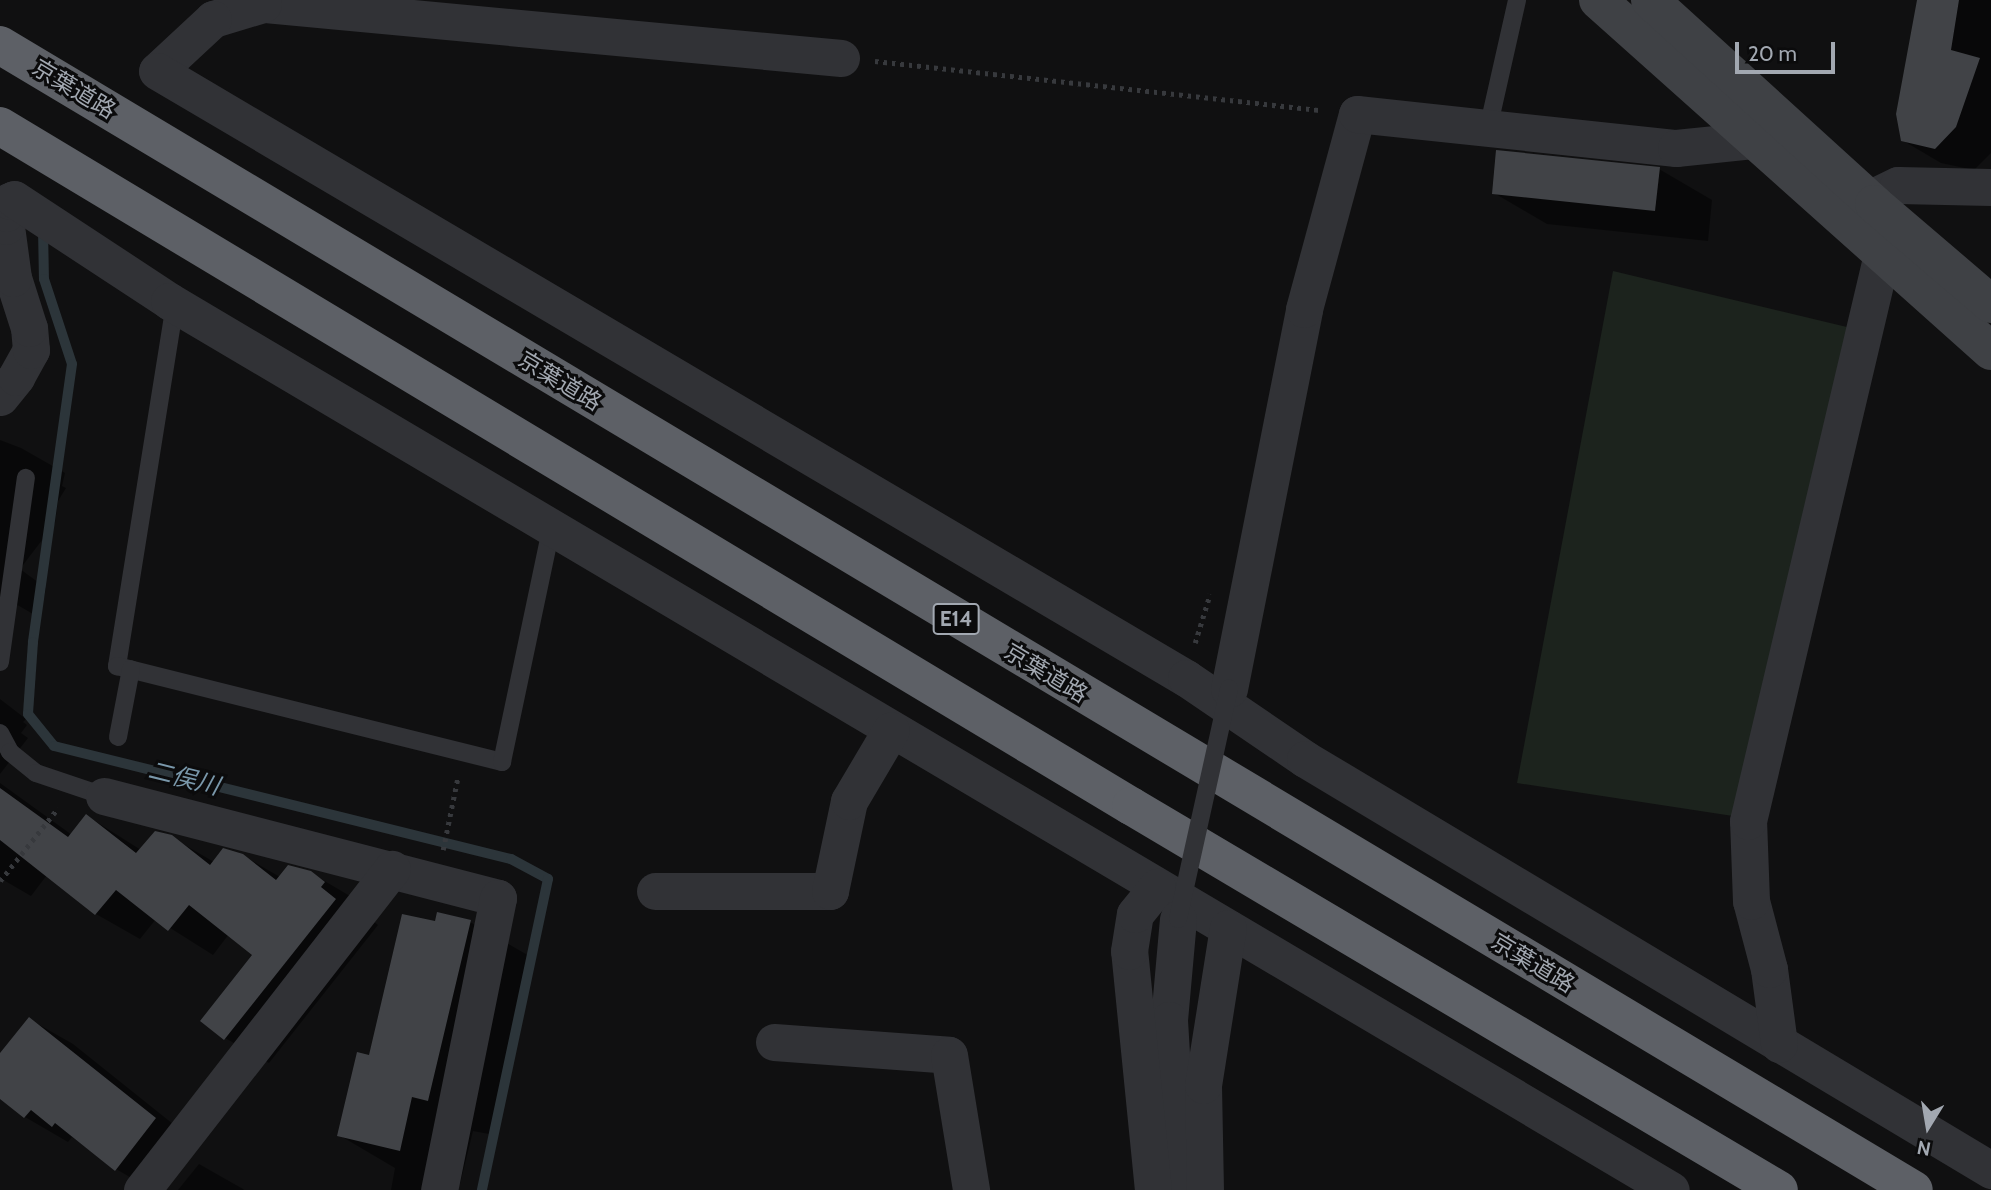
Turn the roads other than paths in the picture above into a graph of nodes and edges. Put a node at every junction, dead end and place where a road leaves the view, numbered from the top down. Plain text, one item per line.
1 (1517, 0) edge
2 (1598, 0) edge
3 (1650, 0) edge
4 (0, 45) edge
5 (841, 58) road end
6 (0, 126) edge
7 (1488, 128) junction
8 (1765, 129) junction
9 (1991, 187) edge
10 (1855, 208) junction
11 (1882, 254) junction
12 (175, 304) junction
13 (1991, 304) edge
14 (1991, 351) edge
15 (0, 397) edge
16 (26, 478) dead end
17 (551, 529) junction
18 (0, 662) edge
19 (131, 669) junction
20 (1229, 689) joint
21 (891, 730) junction
22 (0, 733) edge
23 (118, 737) dead end
24 (89, 792) joint
25 (392, 869) junction
26 (1157, 887) junction
27 (655, 891) dead end
28 (1178, 919) joint
29 (1228, 928) junction
30 (774, 1042) dead end
31 (1779, 1044) junction
32 (1987, 1155) edge
33 (142, 1190) edge
34 (439, 1190) edge
35 (971, 1190) edge
36 (1153, 1190) edge
37 (1180, 1190) edge
38 (1205, 1190) edge
39 (1671, 1190) edge
40 (1779, 1190) edge
41 (1914, 1190) edge

1 - 7 lane
2 - 8 street
3 - 8 street
4 - 41 highway, 京葉道路 / E14
5 - 31 street
6 - 40 highway
7 - 8 street
7 - 20 street
8 - 10 street
9 - 10 street
10 - 11 street
10 - 13 street
11 - 14 street
11 - 31 street
12 - 15 street
12 - 17 street
12 - 19 lane
16 - 18 lane
17 - 19 lane
17 - 21 street
19 - 23 lane
20 - 28 lane, bridge
21 - 26 street
21 - 27 street
22 - 24 lane
24 - 25 street
25 - 33 street
25 - 34 street
26 - 29 street
26 - 36 street
28 - 37 street
29 - 38 street
29 - 39 street
30 - 35 street
31 - 32 street

